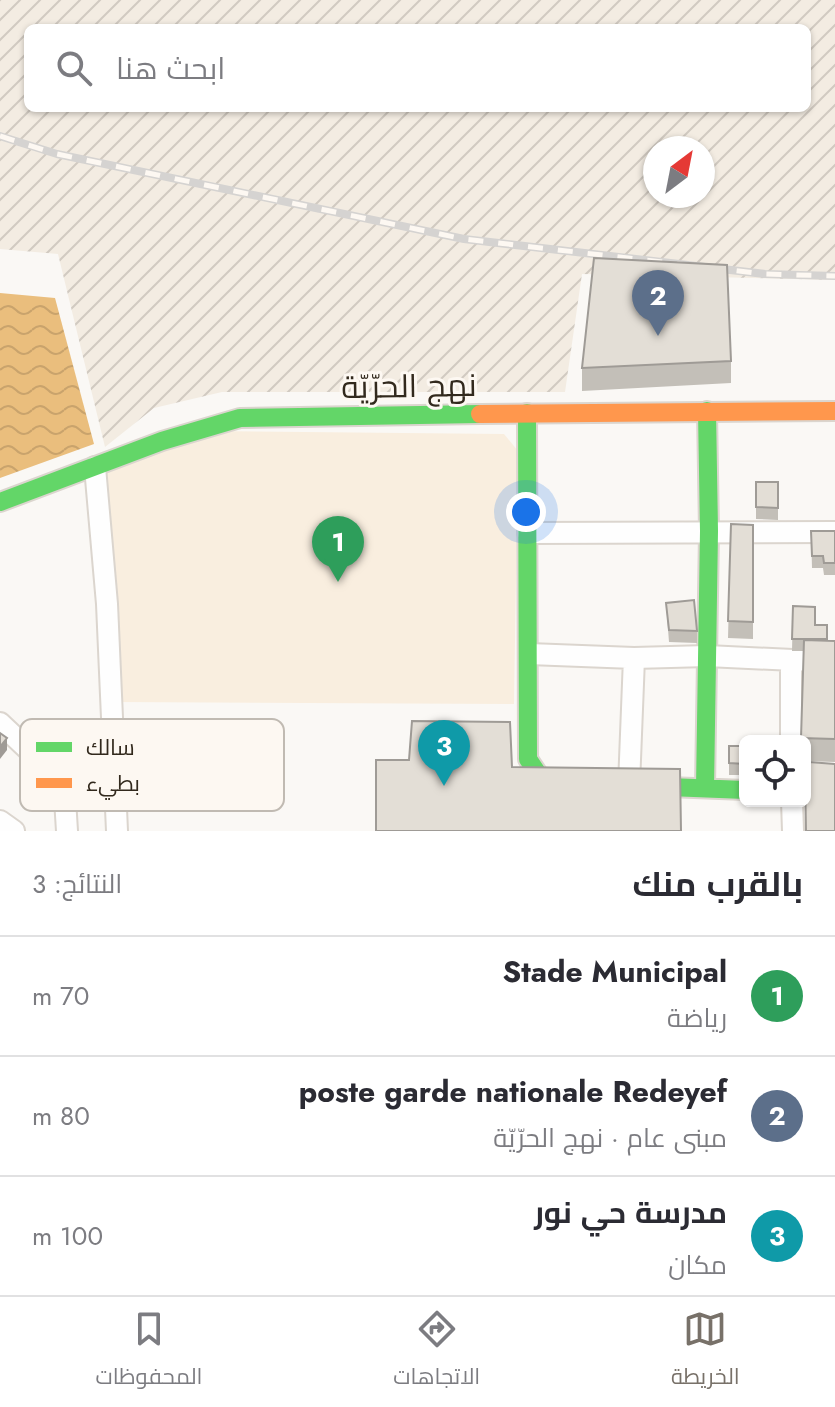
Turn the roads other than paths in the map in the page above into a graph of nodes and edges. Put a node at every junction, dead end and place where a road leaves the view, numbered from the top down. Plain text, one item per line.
1 (707, 411) junction
2 (835, 411) edge
3 (527, 413) junction
4 (95, 467) junction
5 (0, 502) edge
6 (709, 531) junction
7 (835, 532) edge
8 (528, 533) junction
9 (529, 654) junction
10 (707, 656) junction
11 (634, 658) junction
12 (791, 660) junction
13 (835, 662) edge
14 (112, 719) edge
15 (0, 723) edge
16 (791, 735) edge
17 (20, 742) edge
18 (586, 784) edge
19 (622, 785) joint
20 (705, 788) junction
21 (739, 790) edge
22 (792, 807) edge
23 (66, 811) edge
24 (116, 811) edge
25 (0, 821) edge
26 (14, 831) edge
27 (67, 831) edge
28 (117, 831) edge
29 (793, 831) edge

1 - 2 street, نهج الحرّيّة
1 - 3 street, نهج الحرّيّة
1 - 6 street
3 - 4 street, نهج الحرّيّة
3 - 8 street
4 - 5 street, نهج الحرّيّة
4 - 14 street
6 - 7 street
6 - 8 street
6 - 10 street
8 - 9 street
9 - 11 street
9 - 18 street
10 - 11 street
10 - 12 street
10 - 20 street
11 - 19 street
12 - 13 street
12 - 16 street
15 - 17 street
19 - 20 street
20 - 21 street
22 - 29 street
23 - 27 street
24 - 28 street
25 - 26 street

